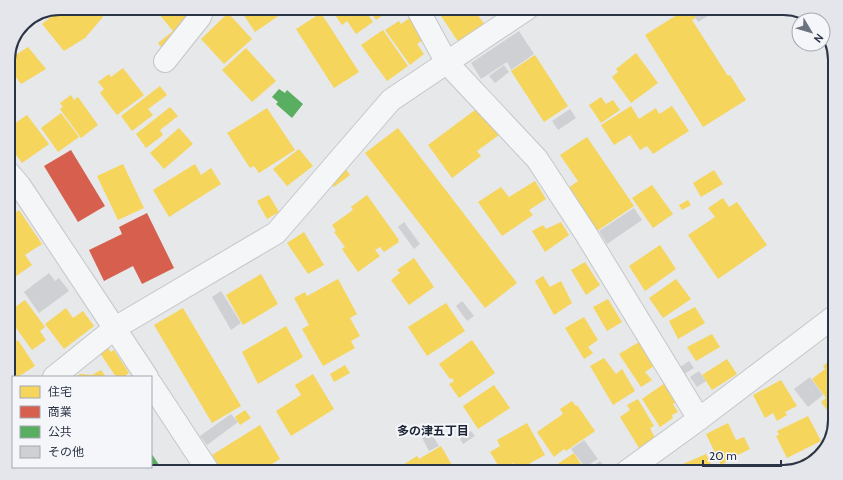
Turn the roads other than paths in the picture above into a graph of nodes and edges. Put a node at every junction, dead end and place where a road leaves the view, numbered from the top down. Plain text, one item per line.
1 (201, 15) edge
2 (421, 15) edge
3 (518, 15) edge
4 (165, 61) dead end
5 (447, 63) junction
6 (15, 180) edge
7 (828, 321) edge
8 (115, 328) junction
9 (55, 376) edge
10 (146, 376) edge
11 (152, 386) edge
12 (698, 419) junction
13 (204, 465) edge
14 (636, 465) edge

1 - 4 street
2 - 5 street
3 - 5 street
5 - 8 street
5 - 12 street
6 - 8 street
7 - 12 street
8 - 9 street
8 - 10 street
11 - 13 street
12 - 14 street

